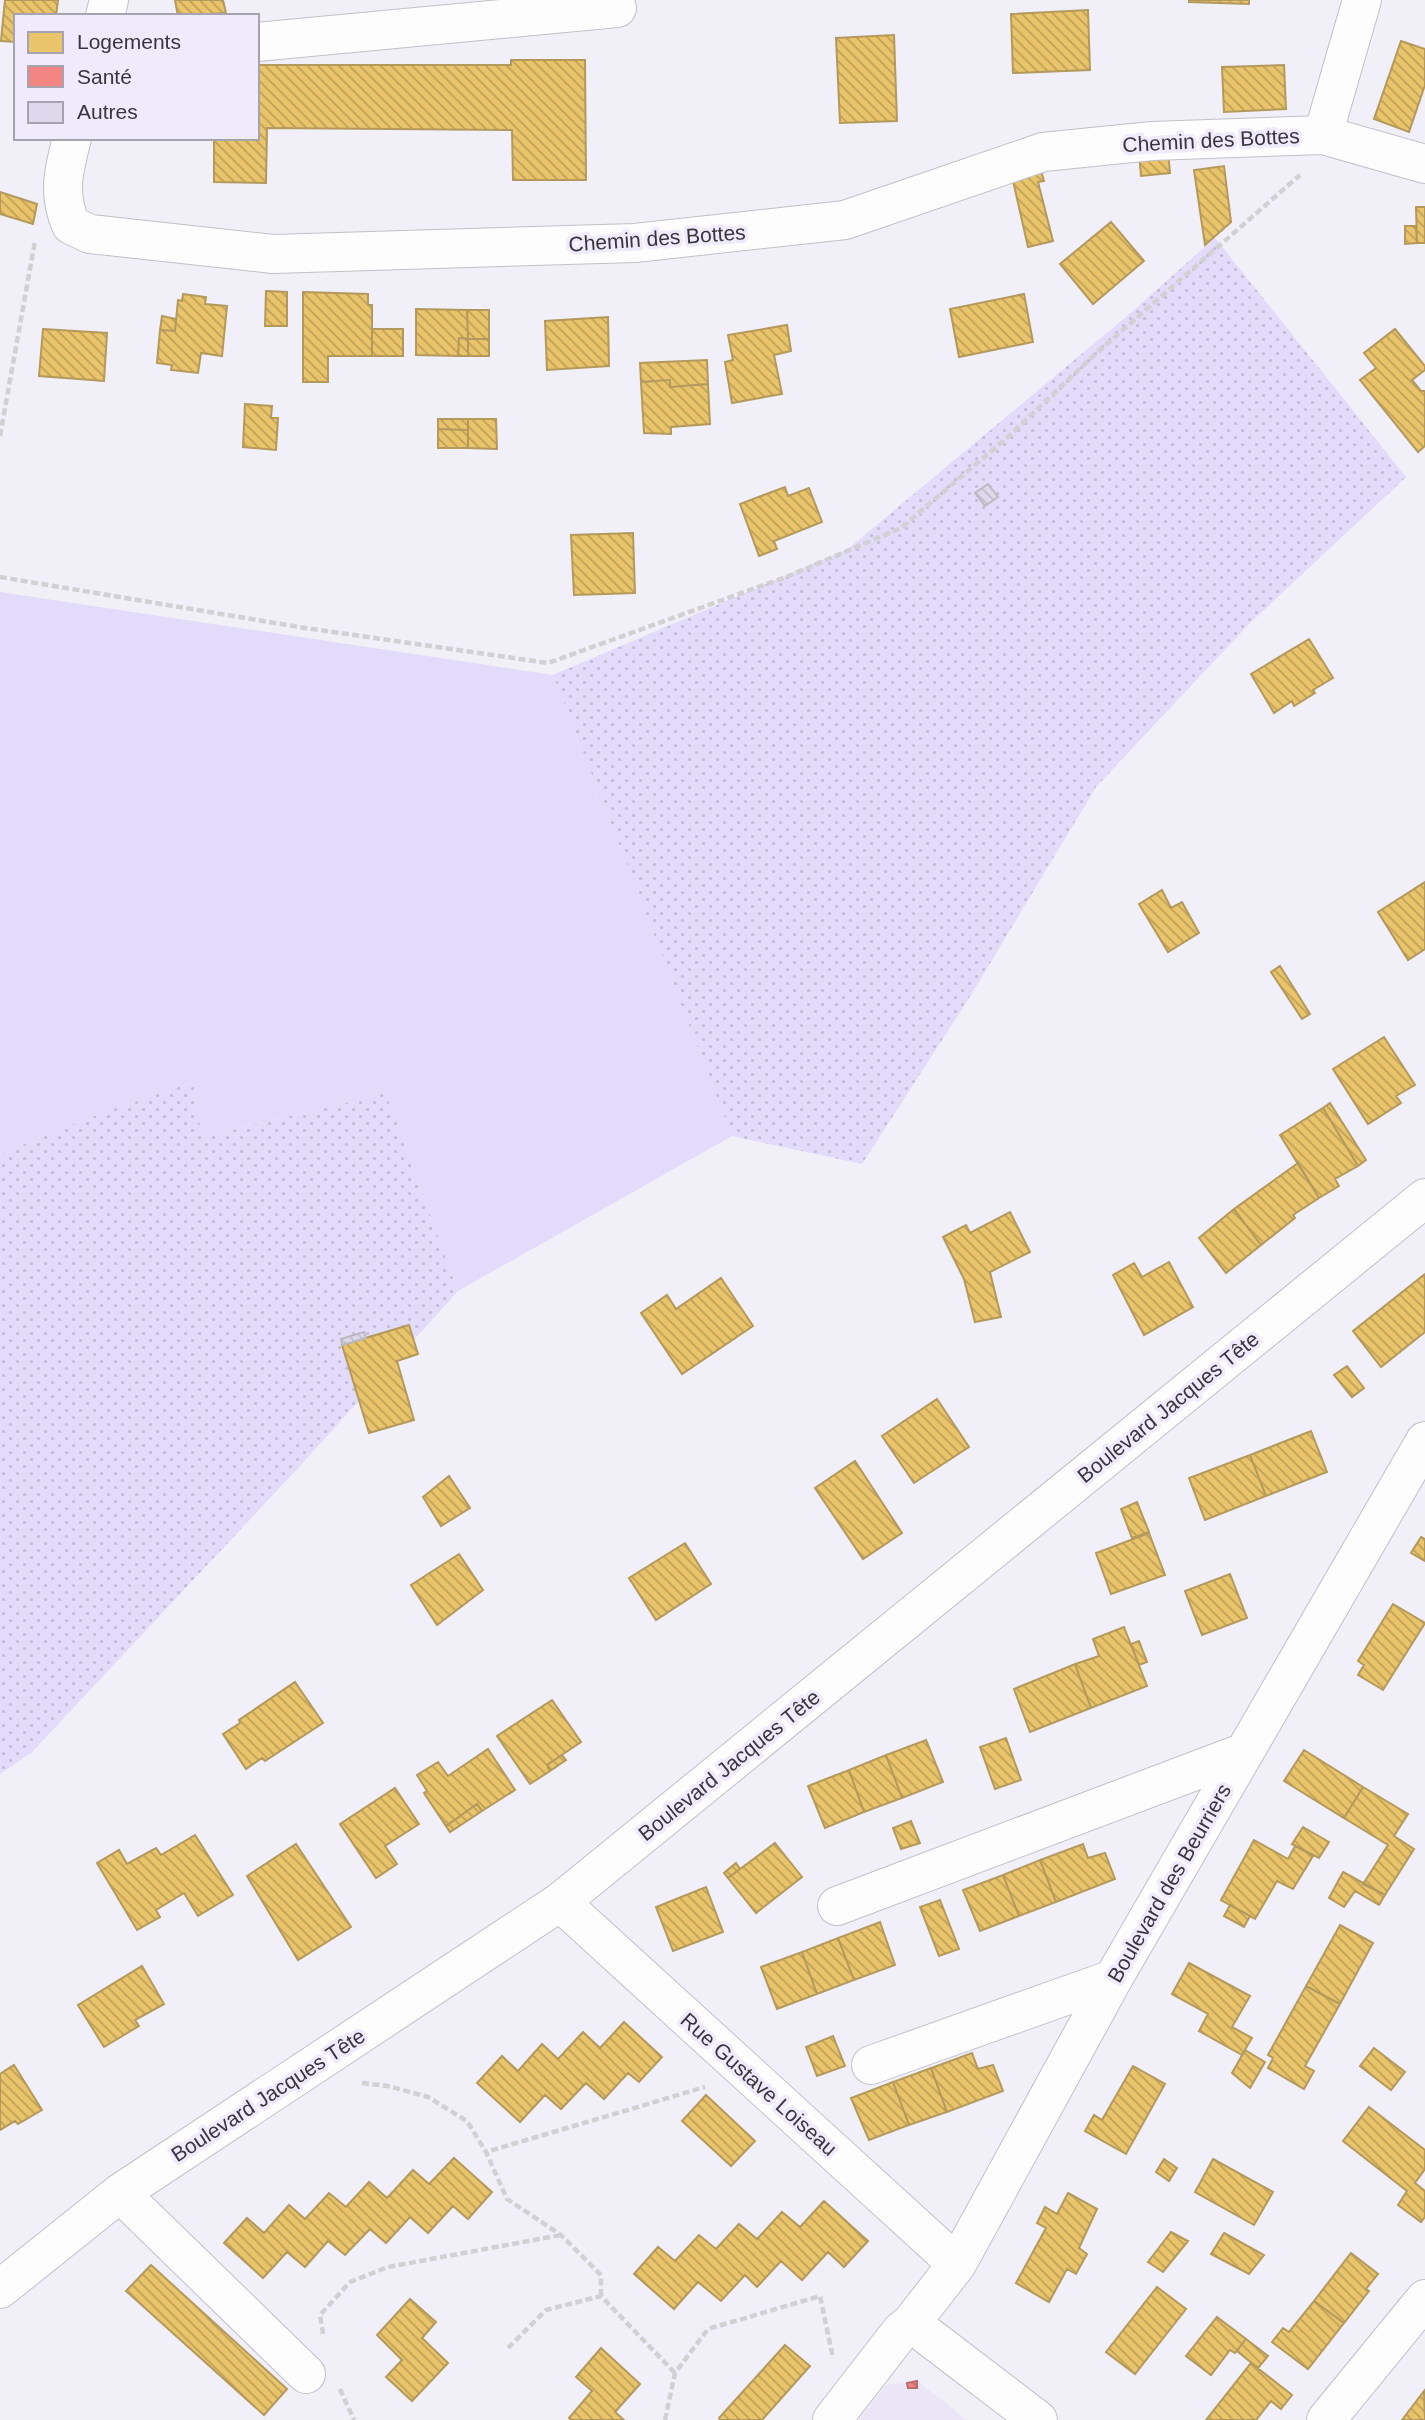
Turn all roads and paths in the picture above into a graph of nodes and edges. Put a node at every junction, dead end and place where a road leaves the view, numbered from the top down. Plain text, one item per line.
1 (1362, 0) edge
2 (617, 8) dead end
3 (259, 42) edge
4 (1322, 135) junction
5 (72, 140) edge
6 (1425, 164) edge
7 (65, 211) junction
8 (0, 436) edge
9 (0, 577) edge
10 (1425, 1198) edge
11 (1425, 1441) edge
12 (1245, 1752) junction
13 (561, 1902) junction
14 (837, 1906) dead end
15 (1112, 1979) junction
16 (733, 2060) junction
17 (871, 2065) dead end
18 (362, 2083) dead end
19 (486, 2152) junction
20 (120, 2193) junction
21 (561, 2235) junction
22 (957, 2264) junction
23 (0, 2289) edge
24 (601, 2296) junction
25 (1425, 2299) edge
26 (911, 2323) junction
27 (324, 2341) dead end
28 (508, 2348) dead end
29 (675, 2373) junction
30 (323, 2381) joint
31 (861, 2383) junction
32 (354, 2420) edge
33 (665, 2420) edge
34 (832, 2420) edge
35 (1038, 2420) edge
36 (1326, 2420) edge

1 - 4 street
2 - 3 street
4 - 6 street, Chemin des Bottes
4 - 7 street, Chemin des Bottes
4 - 9 path
5 - 7 street
7 - 8 path
10 - 13 street, Boulevard Jacques Tête
11 - 12 street, Boulevard des Beurriers
12 - 14 street
12 - 15 street, Boulevard des Beurriers
13 - 16 street, Rue Gustave Loiseau
13 - 20 street, Boulevard Jacques Tête
15 - 17 street
15 - 22 street, Boulevard des Beurriers
16 - 19 path
16 - 22 street, Rue Gustave Loiseau
18 - 19 path
19 - 21 path
20 - 23 street, Boulevard Jacques Tête
20 - 30 street
21 - 24 path
21 - 27 path
22 - 26 street, Boulevard des Beurriers
24 - 28 path
24 - 29 path
25 - 36 street
26 - 31 street, Boulevard des Beurriers
26 - 35 street
29 - 31 path
29 - 33 path
30 - 32 path
31 - 34 street, Boulevard des Beurriers

